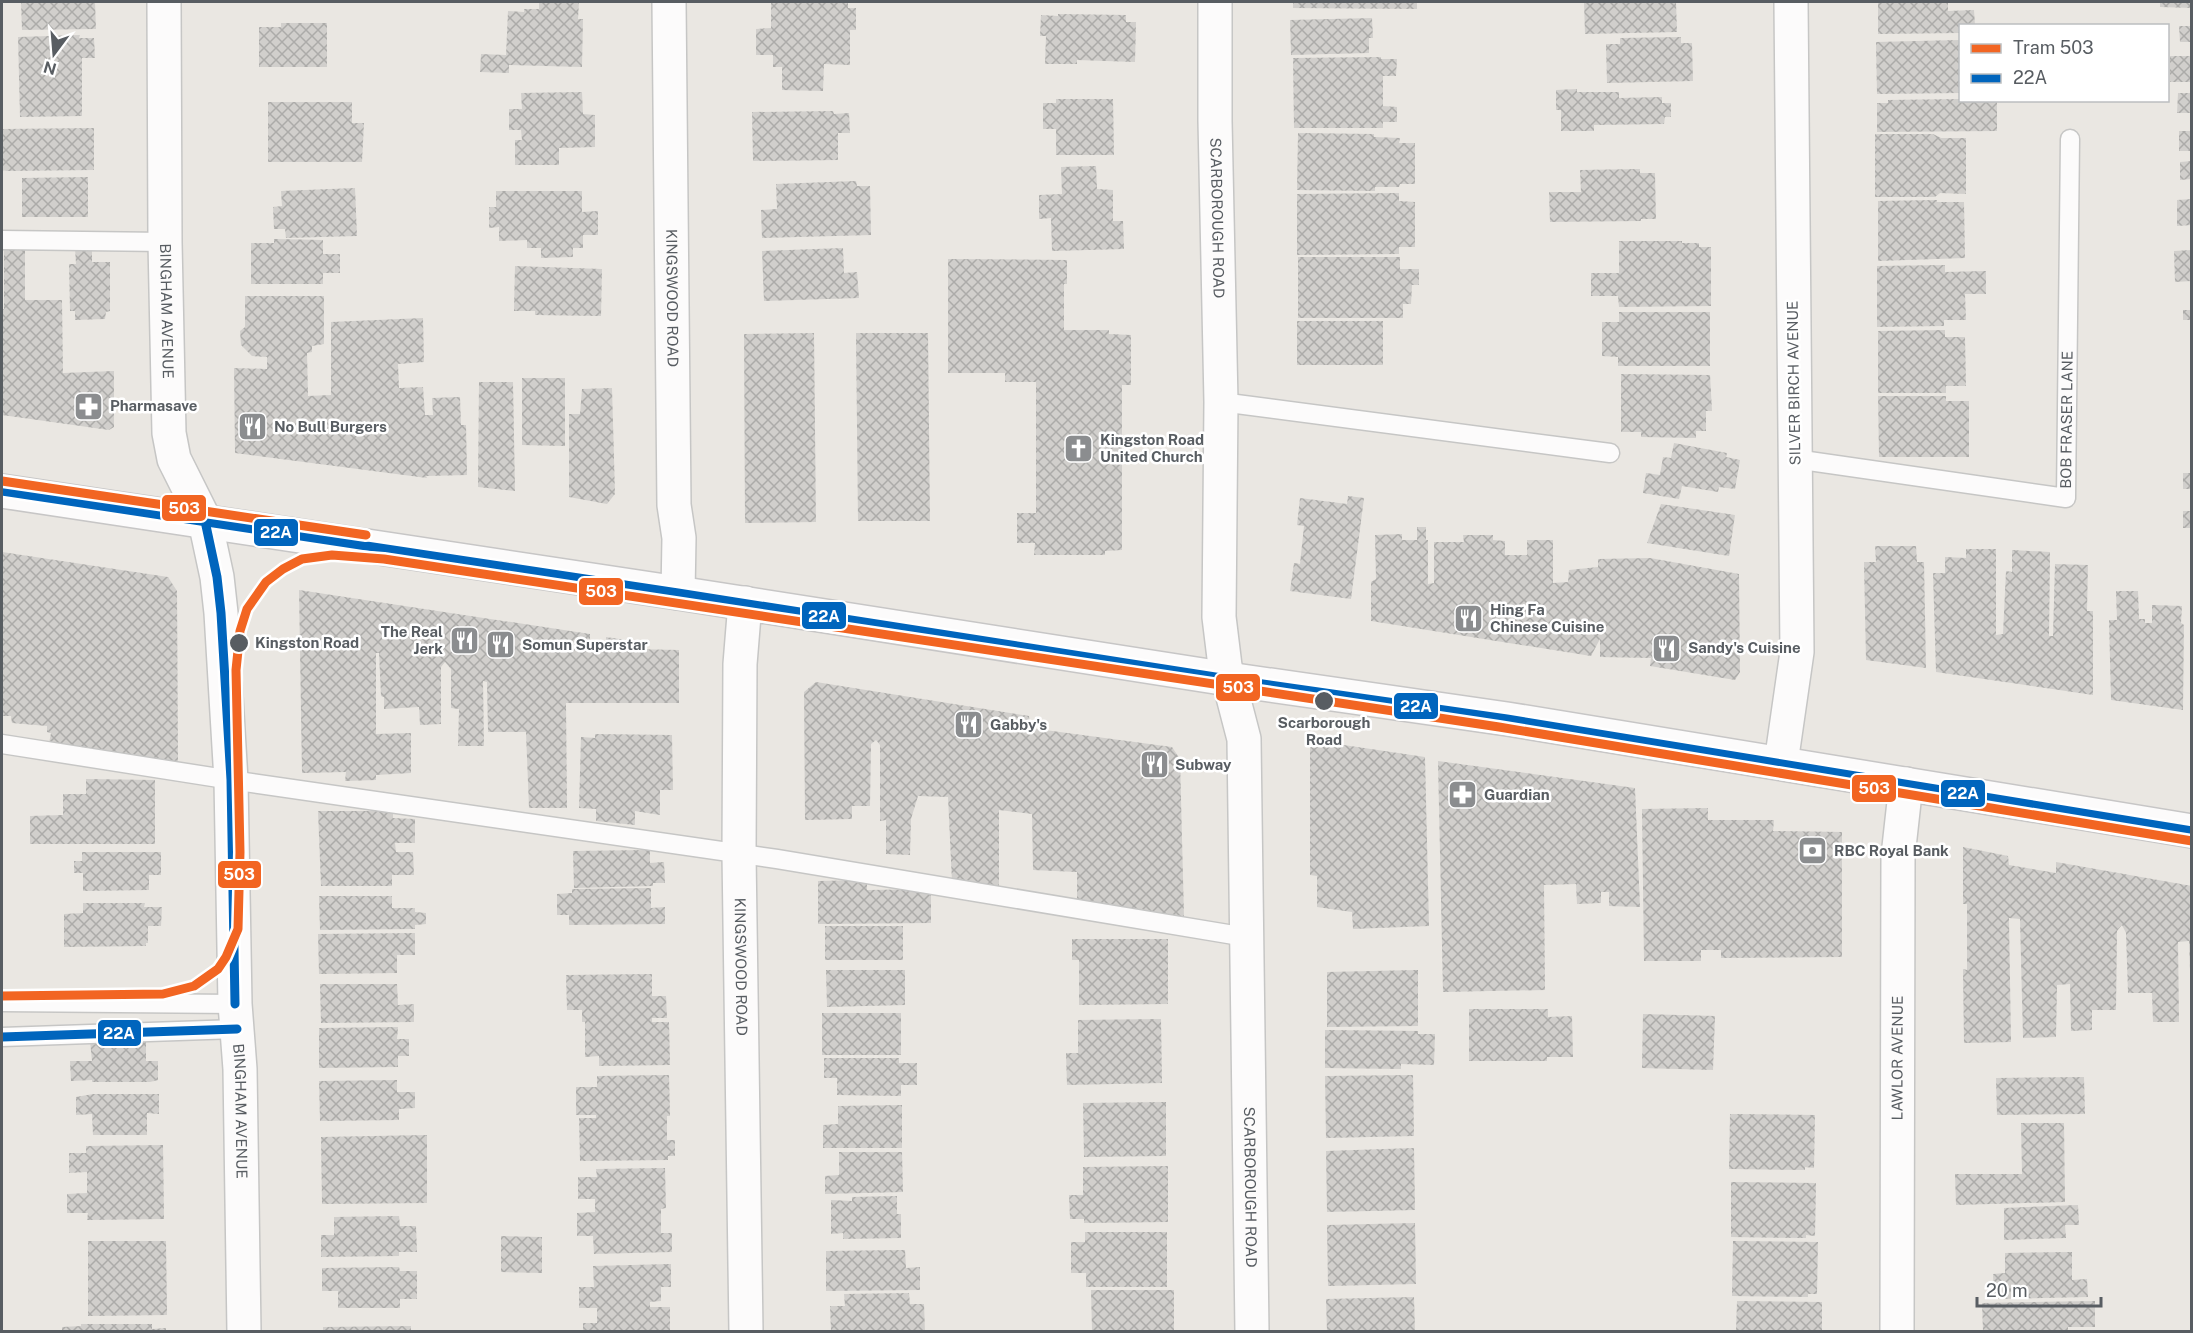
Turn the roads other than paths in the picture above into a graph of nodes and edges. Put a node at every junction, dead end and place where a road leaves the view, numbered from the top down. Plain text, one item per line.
1 (164, 2) edge
2 (669, 2) edge
3 (1215, 2) edge
4 (1791, 2) edge
5 (2070, 139) dead end
6 (2, 240) edge
7 (165, 242) junction
8 (1221, 402) junction
9 (1610, 453) dead end
10 (1795, 459) junction
11 (2, 490) edge
12 (205, 521) junction
13 (678, 593) junction
14 (745, 603) junction
15 (1228, 679) junction
16 (2, 744) edge
17 (1781, 763) junction
18 (231, 780) junction
19 (1906, 784) junction
20 (2192, 831) edge
21 (739, 854) junction
22 (1246, 937) junction
23 (2, 1002) edge
24 (236, 1017) junction
25 (2, 1037) edge
26 (244, 1332) edge
27 (746, 1332) edge
28 (1252, 1332) edge
29 (1897, 1332) edge

1 - 7 street, BINGHAM AVENUE
2 - 13 street, KINGSWOOD ROAD
3 - 8 street, SCARBOROUGH ROAD
4 - 10 street, SILVER BIRCH AVENUE
5 - 10 lane, BOB FRASER LANE
6 - 7 lane
7 - 12 street, BINGHAM AVENUE
8 - 9 lane
8 - 15 street, SCARBOROUGH ROAD
10 - 17 street, SILVER BIRCH AVENUE
11 - 12 street
12 - 13 street
12 - 18 street, BINGHAM AVENUE
13 - 14 street
14 - 15 street
14 - 21 street, KINGSWOOD ROAD
15 - 17 street
15 - 22 street, SCARBOROUGH ROAD
16 - 18 lane
17 - 19 street
18 - 21 lane
18 - 24 street, BINGHAM AVENUE
19 - 20 street
19 - 29 street, LAWLOR AVENUE
21 - 22 lane
21 - 27 street, KINGSWOOD ROAD
22 - 28 street, SCARBOROUGH ROAD
23 - 24 lane
24 - 25 lane
24 - 26 street, BINGHAM AVENUE

